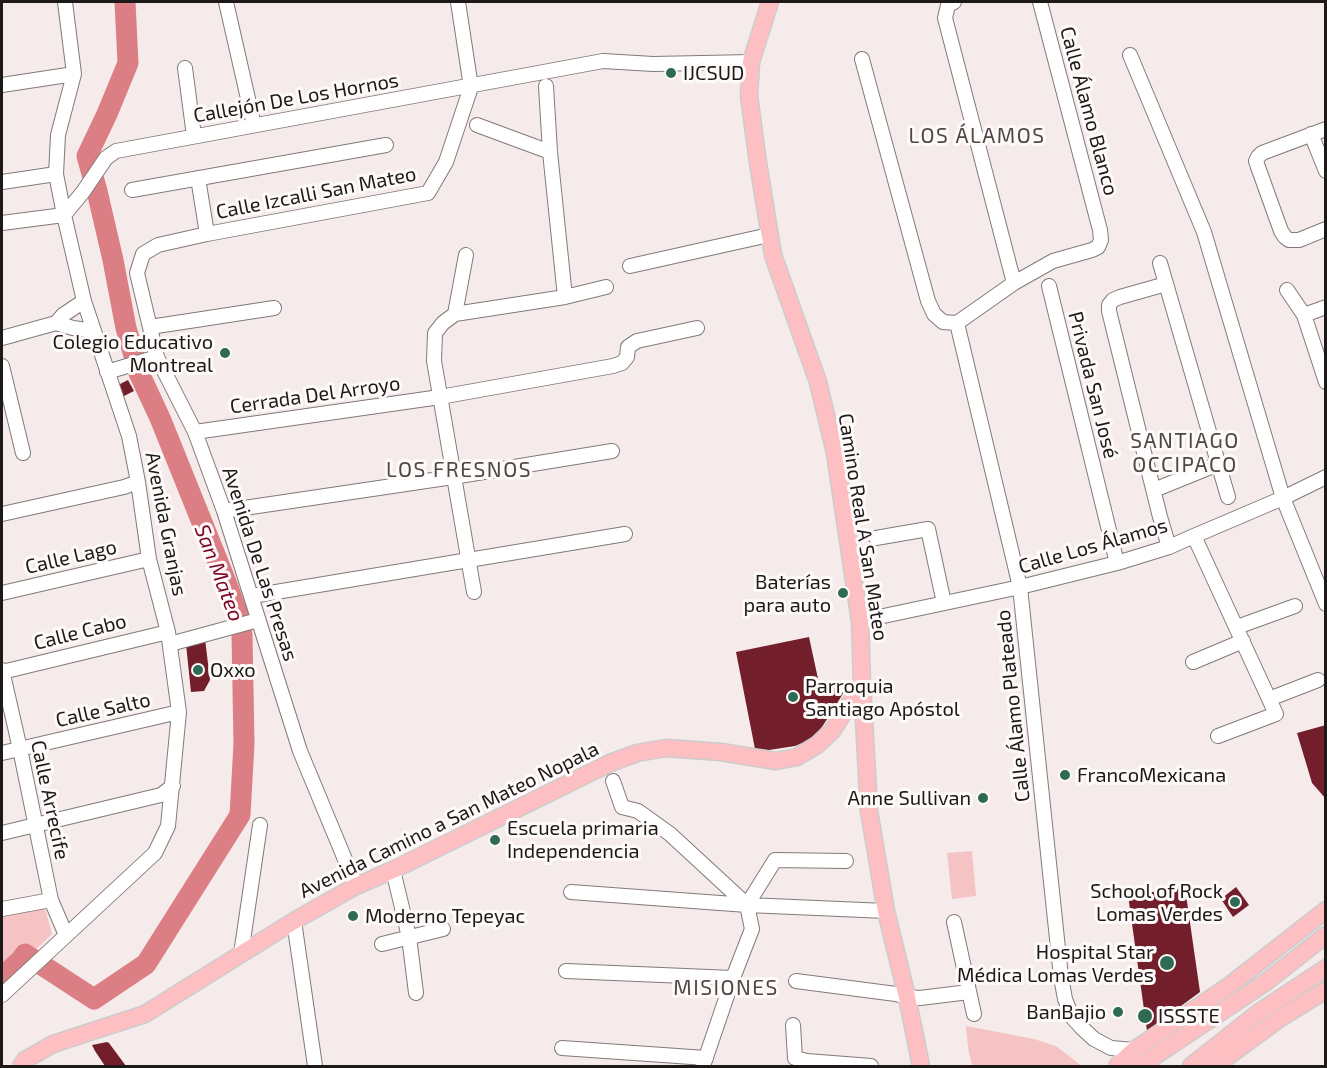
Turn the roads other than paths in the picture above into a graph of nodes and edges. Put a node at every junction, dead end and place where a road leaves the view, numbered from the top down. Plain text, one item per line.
1 (65, 2) edge
2 (226, 2) edge
3 (458, 2) edge
4 (770, 2) edge
5 (1040, 2) edge
6 (951, 3) edge
7 (1130, 55) dead end
8 (862, 59) dead end
9 (751, 62) junction
10 (185, 68) dead end
11 (74, 74) junction
12 (2, 85) edge
13 (546, 86) dead end
14 (471, 87) junction
15 (254, 125) junction
16 (477, 125) dead end
17 (1326, 129) edge
18 (1311, 134) junction
19 (195, 136) junction
20 (386, 145) dead end
21 (550, 152) junction
22 (1326, 171) edge
23 (56, 174) junction
24 (198, 178) junction
25 (2, 182) edge
26 (132, 190) dead end
27 (64, 215) junction
28 (2, 223) edge
29 (1326, 229) edge
30 (207, 234) junction
31 (769, 235) junction
32 (143, 254) joint
33 (466, 255) dead end
34 (1160, 262) dead end
35 (630, 266) dead end
36 (1014, 284) junction
37 (1166, 284) junction
38 (1049, 286) dead end
39 (606, 287) dead end
40 (1287, 290) dead end
41 (565, 297) junction
42 (84, 301) junction
43 (1326, 307) edge
44 (274, 308) dead end
45 (455, 314) junction
46 (1304, 315) junction
47 (56, 323) junction
48 (957, 323) junction
49 (150, 327) junction
50 (697, 328) dead end
51 (94, 331) junction
52 (2, 338) edge
53 (153, 358) junction
54 (2, 366) edge
55 (112, 371) junction
56 (1326, 382) edge
57 (440, 397) junction
58 (195, 432) junction
59 (612, 451) dead end
60 (23, 453) dead end
61 (1218, 464) junction
62 (453, 477) junction
63 (1326, 477) edge
64 (138, 482) junction
65 (1154, 490) junction
66 (1228, 497) dead end
67 (1282, 498) junction
68 (224, 511) junction
69 (2, 514) edge
70 (625, 534) dead end
71 (1194, 536) junction
72 (876, 538) dead end
73 (1169, 547) junction
74 (148, 559) junction
75 (469, 560) junction
76 (1117, 563) junction
77 (1020, 587) junction
78 (474, 591) dead end
79 (2, 593) edge
80 (252, 596) junction
81 (944, 603) junction
82 (1326, 604) edge
83 (1295, 606) dead end
84 (254, 621) junction
85 (860, 621) junction
86 (1237, 627) junction
87 (169, 638) junction
88 (1243, 641) junction
89 (1193, 662) dead end
90 (2, 671) edge
91 (1318, 680) dead end
92 (862, 684) junction
93 (1269, 699) junction
94 (179, 712) junction
95 (1218, 736) dead end
96 (20, 749) junction
97 (2, 753) edge
98 (613, 781) dead end
99 (173, 786) junction
100 (35, 825) junction
101 (260, 825) dead end
102 (2, 833) edge
103 (846, 861) dead end
104 (393, 870) junction
105 (356, 886) junction
106 (571, 892) dead end
107 (51, 900) junction
108 (747, 905) junction
109 (2, 909) edge
110 (1326, 910) edge
111 (886, 912) junction
112 (294, 921) junction
113 (954, 922) dead end
114 (442, 929) dead end
115 (66, 935) junction
116 (1326, 935) edge
117 (409, 937) junction
118 (382, 944) dead end
119 (241, 954) junction
120 (1326, 968) edge
121 (566, 971) dead end
122 (733, 978) junction
123 (796, 981) dead end
124 (1326, 990) edge
125 (969, 992) junction
126 (416, 993) dead end
127 (2, 996) edge
128 (907, 997) junction
129 (974, 1014) dead end
130 (793, 1025) dead end
131 (562, 1048) dead end
132 (1134, 1050) junction
133 (705, 1062) edge
134 (21, 1066) edge
135 (315, 1066) edge
136 (871, 1066) edge
137 (921, 1066) edge
138 (1117, 1066) edge
139 (1140, 1066) edge
140 (1192, 1066) edge
141 (1215, 1066) edge

1 - 11 street, Avenida Granjas
2 - 15 street
3 - 14 street
4 - 9 main road, Camino Real A San Mateo
5 - 36 street, Calle Álamo Blanco
6 - 36 street
7 - 67 street
8 - 48 street
9 - 14 street
9 - 31 main road, Camino Real A San Mateo
10 - 19 street
11 - 12 street
11 - 23 street, Avenida Granjas
13 - 21 street
14 - 15 street, Callejón De Los Hornos
14 - 30 street, Calle Izcalli San Mateo
15 - 19 street, Callejón De Los Hornos
16 - 21 street
17 - 18 street
18 - 22 street
18 - 29 street
19 - 27 street, Callejón De Los Hornos
20 - 24 street
21 - 41 street
23 - 25 street
23 - 27 street, Avenida Granjas
24 - 26 street
24 - 30 street
27 - 28 street
27 - 42 street, Avenida Granjas
30 - 32 street, Calle Izcalli San Mateo
31 - 35 street
31 - 85 main road, Camino Real A San Mateo
32 - 49 street, Avenida De Las Presas
33 - 45 street
34 - 37 street
36 - 48 street
37 - 61 street
37 - 65 street
38 - 76 street, Privada San José
39 - 41 street
40 - 46 street
41 - 45 street
42 - 47 street
42 - 51 street, Avenida Granjas
43 - 46 street
44 - 49 street
45 - 57 street
46 - 56 street
47 - 51 street
47 - 52 street
48 - 77 street, Calle Álamo Plateado
49 - 53 street, Avenida De Las Presas
50 - 57 street, Cerrada Del Arroyo
51 - 55 street, Avenida Granjas
53 - 55 street
53 - 58 street, Avenida De Las Presas
54 - 60 street
55 - 64 street, Avenida Granjas
57 - 58 street, Cerrada Del Arroyo
57 - 62 street
58 - 68 street, Avenida De Las Presas
59 - 62 street
61 - 65 street
61 - 66 street
62 - 68 street
62 - 75 street
63 - 67 street, Calle Los Álamos
64 - 69 street
64 - 74 street, Avenida Granjas
65 - 73 street
67 - 71 street, Calle Los Álamos
67 - 82 street
68 - 80 street, Avenida De Las Presas
70 - 75 street
71 - 73 street, Calle Los Álamos
71 - 86 street
72 - 81 street
73 - 76 street, Calle Los Álamos
74 - 79 street, Calle Lago
74 - 87 street, Avenida Granjas
75 - 78 street
75 - 80 street
76 - 77 street, Calle Los Álamos
77 - 81 street, Calle Los Álamos
77 - 132 street, Calle Álamo Plateado
80 - 84 street, Avenida De Las Presas
81 - 85 street, Calle Los Álamos
83 - 86 street
84 - 87 street, Calle Cabo
84 - 105 street, Avenida De Las Presas
85 - 92 main road, Camino Real A San Mateo
86 - 88 street
87 - 90 street, Calle Cabo
87 - 94 street, Avenida Granjas
88 - 89 street
88 - 93 street
90 - 96 street, Calle Arrecife
91 - 93 street
92 - 104 main road, Avenida Camino a San Mateo Nopala
92 - 111 main road, Camino Real A San Mateo
93 - 95 street
94 - 96 street, Calle Salto
94 - 99 street, Avenida Granjas
96 - 97 street, Calle Salto
96 - 100 street, Calle Arrecife
98 - 108 street
99 - 100 street
99 - 115 street, Avenida Granjas
100 - 102 street
100 - 107 street, Calle Arrecife
101 - 119 street
103 - 108 street
104 - 105 main road, Avenida Camino a San Mateo Nopala
104 - 117 street
105 - 112 main road, Avenida Camino a San Mateo Nopala
106 - 108 street
107 - 109 street
107 - 115 street, Calle Arrecife
108 - 111 street
108 - 122 street
110 - 132 main road
111 - 128 main road, Camino Real A San Mateo
112 - 119 main road, Avenida Camino a San Mateo Nopala
112 - 135 street
113 - 125 street
114 - 117 street
115 - 127 street, Avenida Granjas
116 - 139 main road
117 - 118 street
117 - 126 street
119 - 134 main road, Avenida Camino a San Mateo Nopala
120 - 140 main road
121 - 122 street
122 - 133 street
123 - 128 street
124 - 141 main road
125 - 128 street
125 - 129 street
128 - 137 main road, Camino Real A San Mateo
130 - 136 street
131 - 133 street
132 - 138 main road

